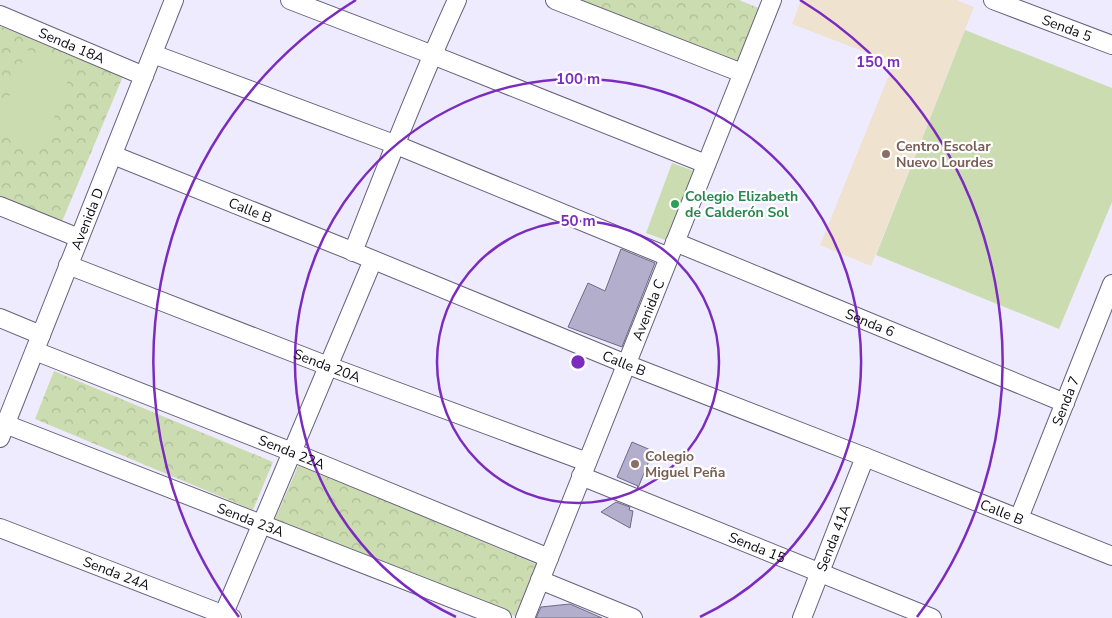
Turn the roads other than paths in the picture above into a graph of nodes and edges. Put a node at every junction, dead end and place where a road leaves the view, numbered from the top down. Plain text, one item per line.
1 (174, 0) edge
2 (290, 0) edge
3 (457, 0) edge
4 (554, 0) edge
5 (993, 0) edge
6 (765, 2) edge
7 (0, 15) edge
8 (1112, 45) edge
9 (153, 54) junction
10 (432, 55) junction
11 (742, 73) junction
12 (144, 76) junction
13 (394, 144) junction
14 (113, 155) junction
15 (706, 164) junction
16 (0, 206) edge
17 (79, 238) junction
18 (672, 250) junction
19 (353, 252) junction
20 (373, 260) junction
21 (68, 265) junction
22 (1112, 284) edge
23 (0, 318) edge
24 (38, 342) junction
25 (626, 364) junction
26 (328, 366) junction
27 (1065, 403) junction
28 (2, 428) edge
29 (292, 452) junction
30 (865, 457) junction
31 (584, 469) junction
32 (1019, 518) junction
33 (262, 524) junction
34 (0, 528) edge
35 (1112, 556) edge
36 (549, 558) junction
37 (820, 572) junction
38 (540, 580) junction
39 (226, 617) edge
40 (502, 618) edge
41 (525, 618) edge
42 (634, 618) edge
43 (802, 618) edge
44 (932, 618) edge

1 - 9 street, Avenida D
2 - 10 street
3 - 10 street
4 - 11 street
5 - 8 street, Senda 5
6 - 11 street, Avenida C
7 - 12 street, Senda 18A
9 - 12 street, Avenida D
9 - 13 street, Senda 6
10 - 13 street
10 - 15 street
11 - 15 street, Avenida C
12 - 14 street, Avenida D
13 - 18 street, Senda 6
13 - 19 street
14 - 17 street, Avenida D
14 - 19 street, Calle B
15 - 18 street, Avenida C
16 - 17 street
17 - 21 street, Avenida D
18 - 25 street, Avenida C
18 - 27 street, Senda 6
19 - 20 street, Calle B
20 - 25 street, Calle B
20 - 26 street
21 - 24 street, Avenida D
21 - 26 street, Senda 20A
22 - 27 street, Senda 7
23 - 24 street, Senda 22A
24 - 28 street, Avenida D
24 - 29 street, Senda 22A
25 - 30 street, Calle B
25 - 31 street, Avenida C
26 - 29 street
26 - 31 street, Senda 20A
27 - 32 street, Senda 7
28 - 33 street, Senda 23A
29 - 33 street
29 - 36 street, Senda 22A
30 - 32 street, Calle B
30 - 37 street, Senda 41A
31 - 36 street, Avenida C
31 - 37 street, Senda 15
32 - 35 street, Calle B
33 - 39 street
33 - 40 street, Senda 23A
34 - 39 street, Senda 24A
36 - 38 street, Avenida C
37 - 43 street, Senda 41A
37 - 44 street, Senda 15
38 - 41 street, Avenida C
38 - 42 street

